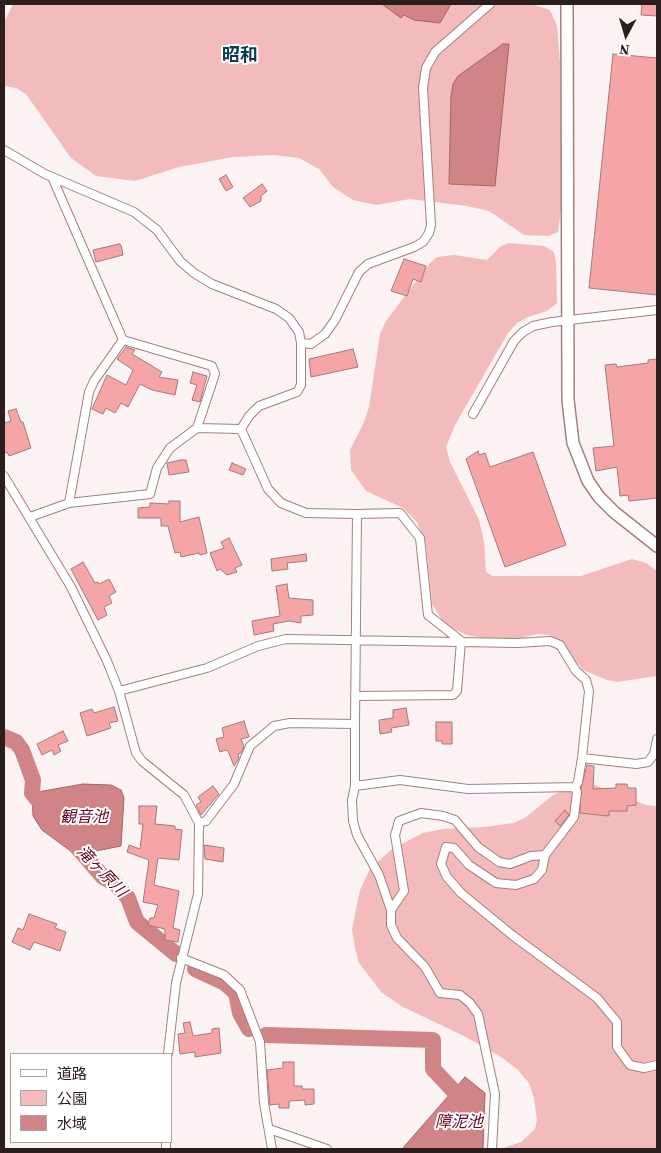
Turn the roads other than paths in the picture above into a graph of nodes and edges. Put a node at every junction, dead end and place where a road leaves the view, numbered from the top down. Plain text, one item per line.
1 (490, 4) edge
2 (567, 4) edge
3 (4, 150) edge
4 (52, 177) junction
5 (657, 310) edge
6 (570, 320) junction
7 (123, 340) junction
8 (301, 343) junction
9 (474, 414) dead end
10 (197, 428) junction
11 (241, 430) junction
12 (4, 476) edge
13 (69, 503) junction
14 (357, 514) junction
15 (30, 517) junction
16 (657, 546) edge
17 (355, 639) junction
18 (461, 640) junction
19 (120, 691) junction
20 (355, 696) junction
21 (355, 724) junction
22 (657, 739) edge
23 (582, 758) junction
24 (355, 786) junction
25 (575, 787) junction
26 (199, 823) junction
27 (545, 855) junction
28 (391, 910) junction
29 (181, 958) junction
30 (168, 1053) edge
31 (657, 1065) edge
32 (269, 1129) junction
33 (272, 1149) edge
34 (327, 1149) edge
35 (492, 1149) edge

1 - 8 street
2 - 6 street
3 - 4 street
4 - 7 street
4 - 8 street
5 - 6 street
6 - 9 street
6 - 16 street
7 - 10 street
7 - 13 street
8 - 11 street
10 - 11 street
10 - 13 street
11 - 14 street
12 - 15 street
13 - 15 street
14 - 17 street
14 - 18 street
15 - 19 street
17 - 18 street
17 - 19 street
17 - 20 street
18 - 20 street
18 - 23 street
19 - 26 street
20 - 21 street
21 - 24 street
21 - 26 street
22 - 23 street
23 - 25 street
24 - 25 street
24 - 28 street
25 - 27 street
26 - 29 street
27 - 28 street
27 - 31 street
28 - 35 street
29 - 30 street
29 - 32 street
32 - 33 street
32 - 34 street

